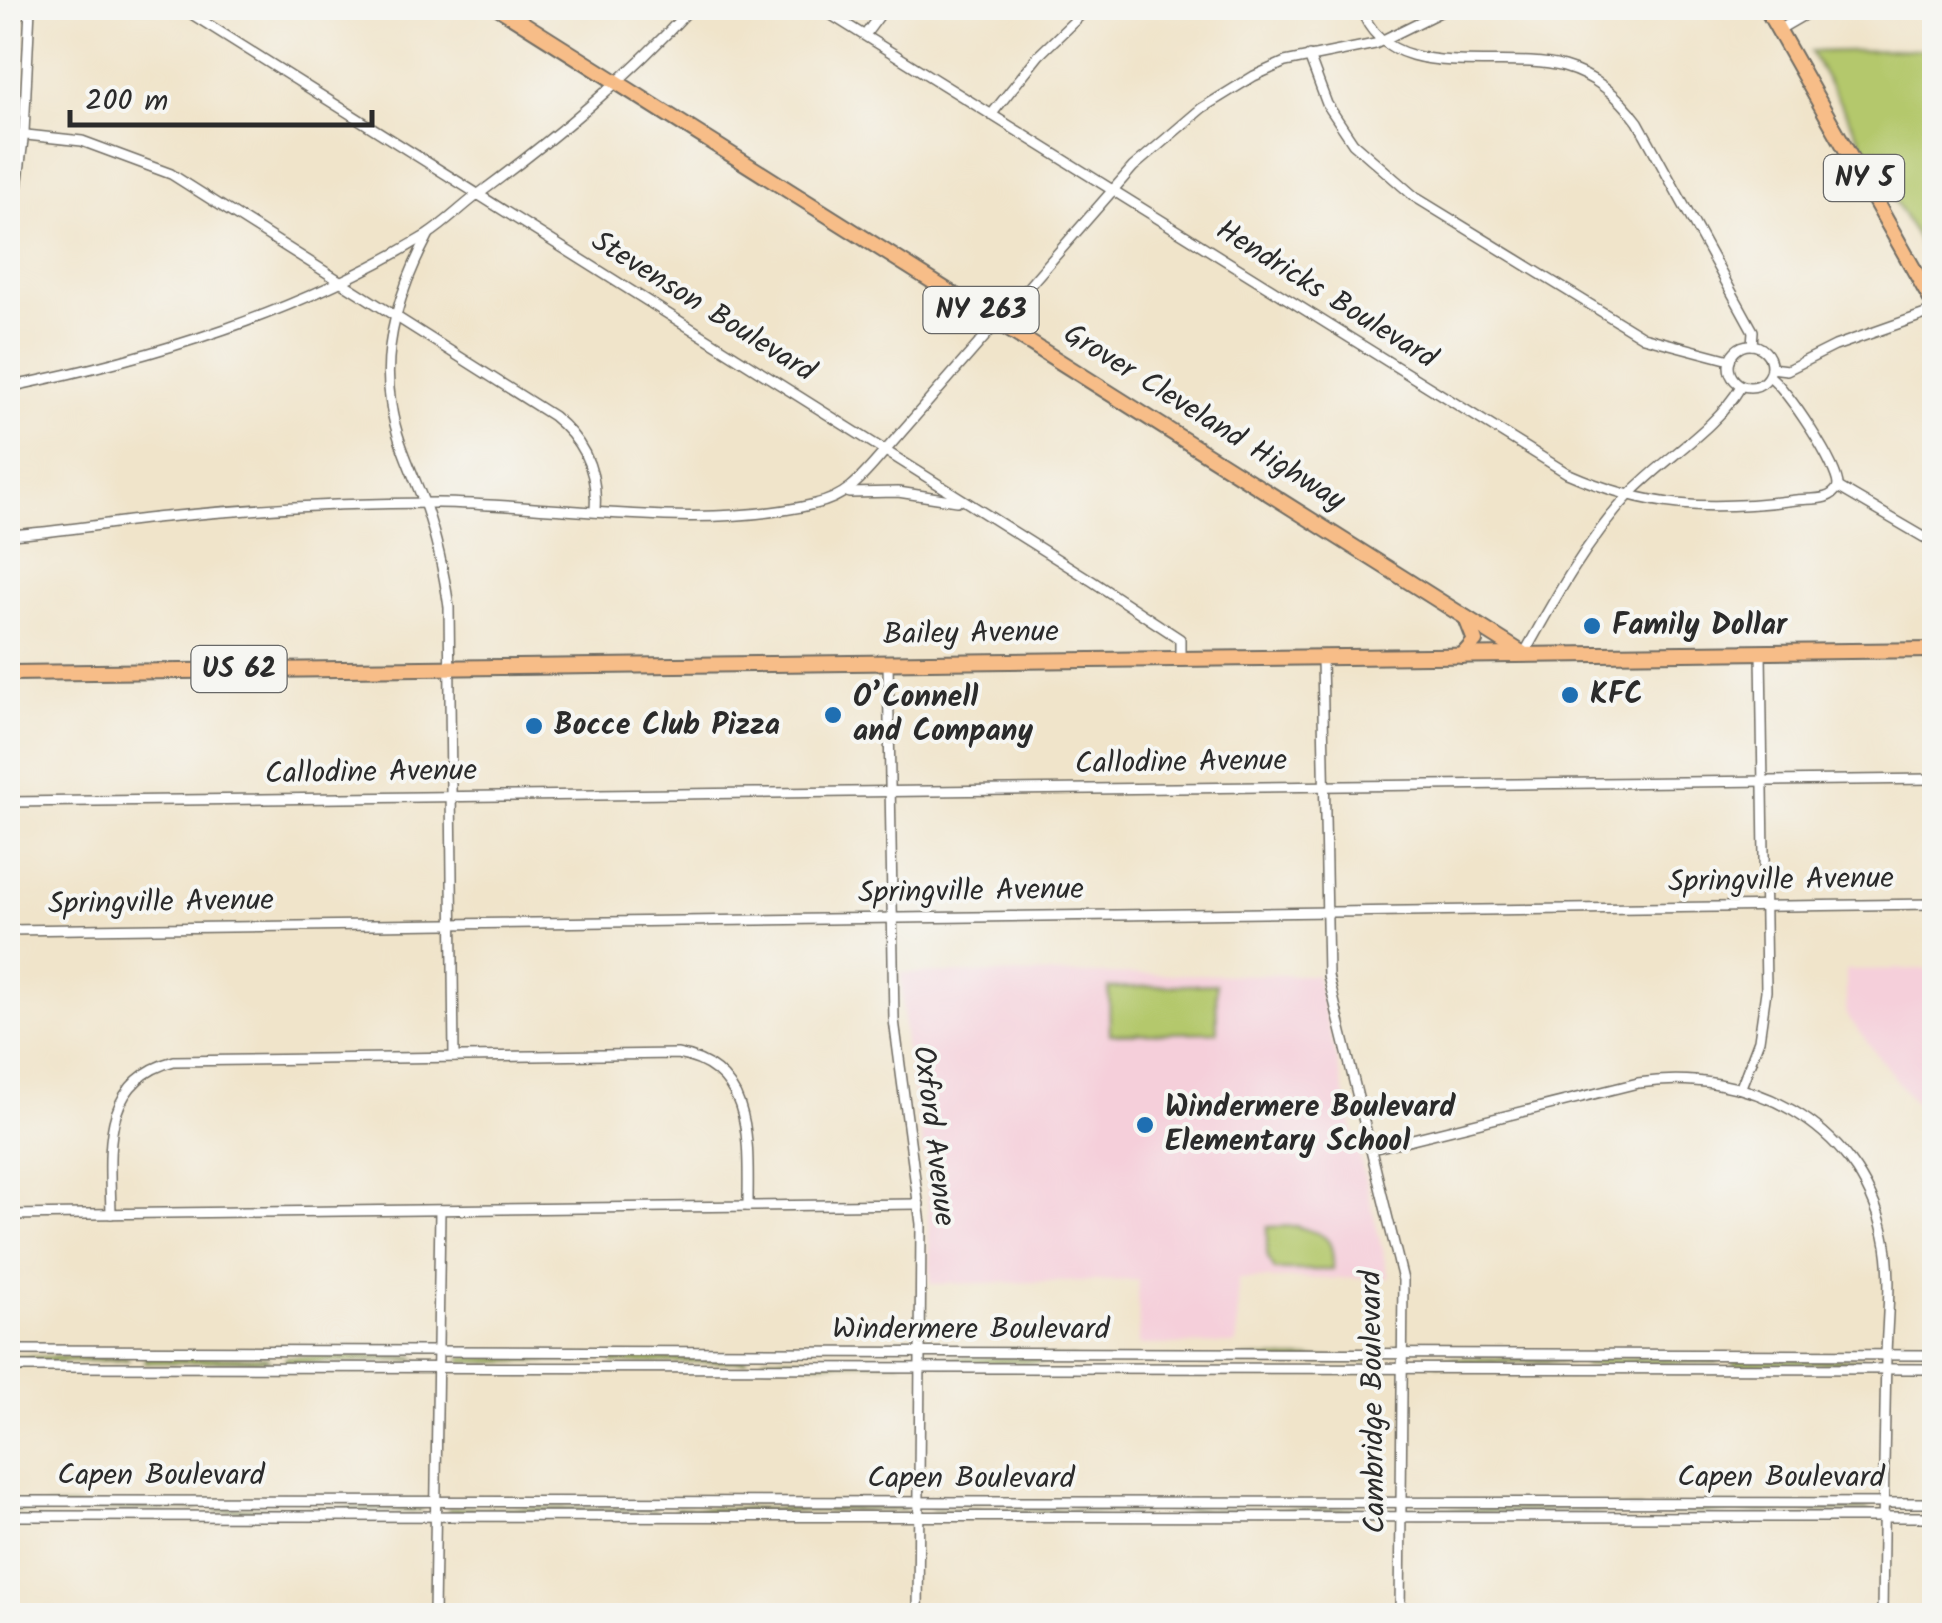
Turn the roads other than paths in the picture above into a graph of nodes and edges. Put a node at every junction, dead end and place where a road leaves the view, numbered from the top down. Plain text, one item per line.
1 (30, 8) edge
2 (182, 8) edge
3 (499, 8) edge
4 (691, 8) edge
5 (820, 8) edge
6 (885, 8) edge
7 (1088, 8) edge
8 (1361, 8) edge
9 (1448, 8) edge
10 (1766, 8) edge
11 (1816, 8) edge
12 (1778, 30) junction
13 (865, 36) junction
14 (1383, 41) junction
15 (1309, 56) junction
16 (619, 82) junction
17 (992, 115) junction
18 (8, 132) edge
19 (24, 132) junction
20 (1112, 190) junction
21 (478, 194) junction
22 (430, 234) junction
23 (8, 259) edge
24 (338, 282) junction
25 (1934, 308) edge
26 (395, 319) junction
27 (998, 321) junction
28 (1752, 345) junction
29 (1730, 360) junction
30 (1770, 372) junction
31 (1741, 386) junction
32 (8, 387) edge
33 (885, 451) junction
34 (1838, 488) junction
35 (848, 493) junction
36 (1627, 498) junction
37 (965, 502) junction
38 (424, 504) junction
39 (595, 509) junction
40 (8, 535) edge
41 (1934, 542) edge
42 (1462, 614) junction
43 (1934, 650) edge
44 (1761, 653) junction
45 (1524, 654) junction
46 (1462, 656) junction
47 (1322, 658) junction
48 (1180, 659) junction
49 (888, 662) junction
50 (451, 666) junction
51 (8, 673) edge
52 (1934, 779) edge
53 (1762, 780) junction
54 (1325, 786) junction
55 (889, 792) junction
56 (450, 798) junction
57 (8, 802) edge
58 (1934, 904) edge
59 (1765, 906) junction
60 (1327, 912) junction
61 (890, 918) junction
62 (452, 924) junction
63 (8, 930) edge
64 (454, 1057) junction
65 (1741, 1087) junction
66 (1372, 1148) junction
67 (919, 1204) junction
68 (748, 1206) junction
69 (440, 1210) junction
70 (8, 1214) edge
71 (111, 1214) junction
72 (8, 1350) edge
73 (438, 1353) junction
74 (920, 1354) junction
75 (1886, 1355) junction
76 (1934, 1355) edge
77 (1403, 1356) junction
78 (8, 1367) edge
79 (920, 1368) junction
80 (437, 1369) junction
81 (1403, 1369) junction
82 (1886, 1369) junction
83 (1934, 1369) edge
84 (434, 1500) junction
85 (8, 1501) edge
86 (1934, 1503) edge
87 (919, 1504) junction
88 (1400, 1504) junction
89 (1884, 1504) junction
90 (8, 1516) edge
91 (434, 1517) junction
92 (1400, 1517) junction
93 (1884, 1517) junction
94 (919, 1518) junction
95 (1934, 1518) edge
96 (434, 1616) edge
97 (918, 1616) edge
98 (1400, 1616) edge
99 (1882, 1616) edge

1 - 19 street
2 - 21 street, Stevenson Boulevard
3 - 16 main road, Grover Cleveland Highway / NY 263
4 - 16 street
5 - 13 street, Hendricks Boulevard
6 - 13 street
7 - 17 street
8 - 14 street
9 - 14 street
10 - 12 main road, NY 5
11 - 12 street
12 - 25 main road, NY 5
13 - 17 street, Hendricks Boulevard
14 - 15 street
14 - 28 street
15 - 20 street
15 - 29 street
16 - 21 street
16 - 27 main road, Grover Cleveland Highway / NY 263
17 - 20 street, Hendricks Boulevard
18 - 19 street
19 - 23 street
19 - 24 street
20 - 27 street
20 - 36 street, Hendricks Boulevard
21 - 22 street
21 - 33 street, Stevenson Boulevard
22 - 24 street
22 - 26 street
24 - 26 street
24 - 32 street
25 - 30 street
26 - 38 street
26 - 39 street
27 - 33 street
27 - 42 main road, Grover Cleveland Highway / NY 263
28 - 29 street
28 - 30 street
29 - 31 street
30 - 31 street
30 - 34 street
31 - 36 street
33 - 35 street
33 - 37 street, Stevenson Boulevard
34 - 36 street, Hendricks Boulevard
34 - 41 street
35 - 37 street
35 - 39 street
36 - 45 street
37 - 48 street, Stevenson Boulevard
38 - 39 street
38 - 40 street
38 - 50 street
42 - 45 main road, Grover Cleveland Highway / NY 263
42 - 46 main road
43 - 44 main road, Bailey Avenue / US 62
44 - 45 main road, Bailey Avenue / US 62
44 - 53 street
45 - 46 main road, Bailey Avenue / US 62
46 - 47 main road, Bailey Avenue / US 62
47 - 48 main road, Bailey Avenue / US 62
47 - 54 street, Cambridge Boulevard
48 - 49 main road, Bailey Avenue / US 62
49 - 50 main road, Bailey Avenue / US 62
49 - 55 street, Oxford Avenue
50 - 51 main road, Bailey Avenue / US 62
50 - 56 street
52 - 53 street, Callodine Avenue
53 - 54 street, Callodine Avenue
53 - 59 street
54 - 55 street, Callodine Avenue
54 - 60 street, Cambridge Boulevard
55 - 56 street, Callodine Avenue
55 - 61 street, Oxford Avenue
56 - 57 street, Callodine Avenue
56 - 62 street
58 - 59 street, Springville Avenue
59 - 60 street, Springville Avenue
59 - 65 street
60 - 61 street, Springville Avenue
60 - 66 street, Cambridge Boulevard
61 - 62 street, Springville Avenue
61 - 67 street, Oxford Avenue
62 - 63 street, Springville Avenue
62 - 64 street
64 - 68 street
64 - 71 street
65 - 66 street
65 - 75 street
66 - 77 street, Cambridge Boulevard
67 - 68 street
67 - 74 street, Oxford Avenue
68 - 69 street
69 - 71 street
69 - 73 street
70 - 71 street
72 - 73 street, Windermere Boulevard
73 - 74 street, Windermere Boulevard
73 - 80 street
74 - 77 street, Windermere Boulevard
74 - 79 street, Oxford Avenue
75 - 76 street, Windermere Boulevard
75 - 77 street, Windermere Boulevard
75 - 82 street
77 - 81 street, Cambridge Boulevard
78 - 80 street, Windermere Boulevard
79 - 80 street, Windermere Boulevard
79 - 81 street, Windermere Boulevard
79 - 87 street, Oxford Avenue
80 - 84 street
81 - 82 street, Windermere Boulevard
81 - 88 street, Cambridge Boulevard
82 - 83 street, Windermere Boulevard
82 - 89 street
84 - 85 street, Capen Boulevard
84 - 87 street, Capen Boulevard
84 - 91 street
86 - 89 street, Capen Boulevard
87 - 88 street, Capen Boulevard
87 - 94 street, Oxford Avenue
88 - 89 street, Capen Boulevard
88 - 92 street, Cambridge Boulevard
89 - 93 street
90 - 91 street, Capen Boulevard
91 - 94 street, Capen Boulevard
91 - 96 street
92 - 93 street, Capen Boulevard
92 - 94 street, Capen Boulevard
92 - 98 street, Cambridge Boulevard
93 - 95 street, Capen Boulevard
93 - 99 street
94 - 97 street, Oxford Avenue

